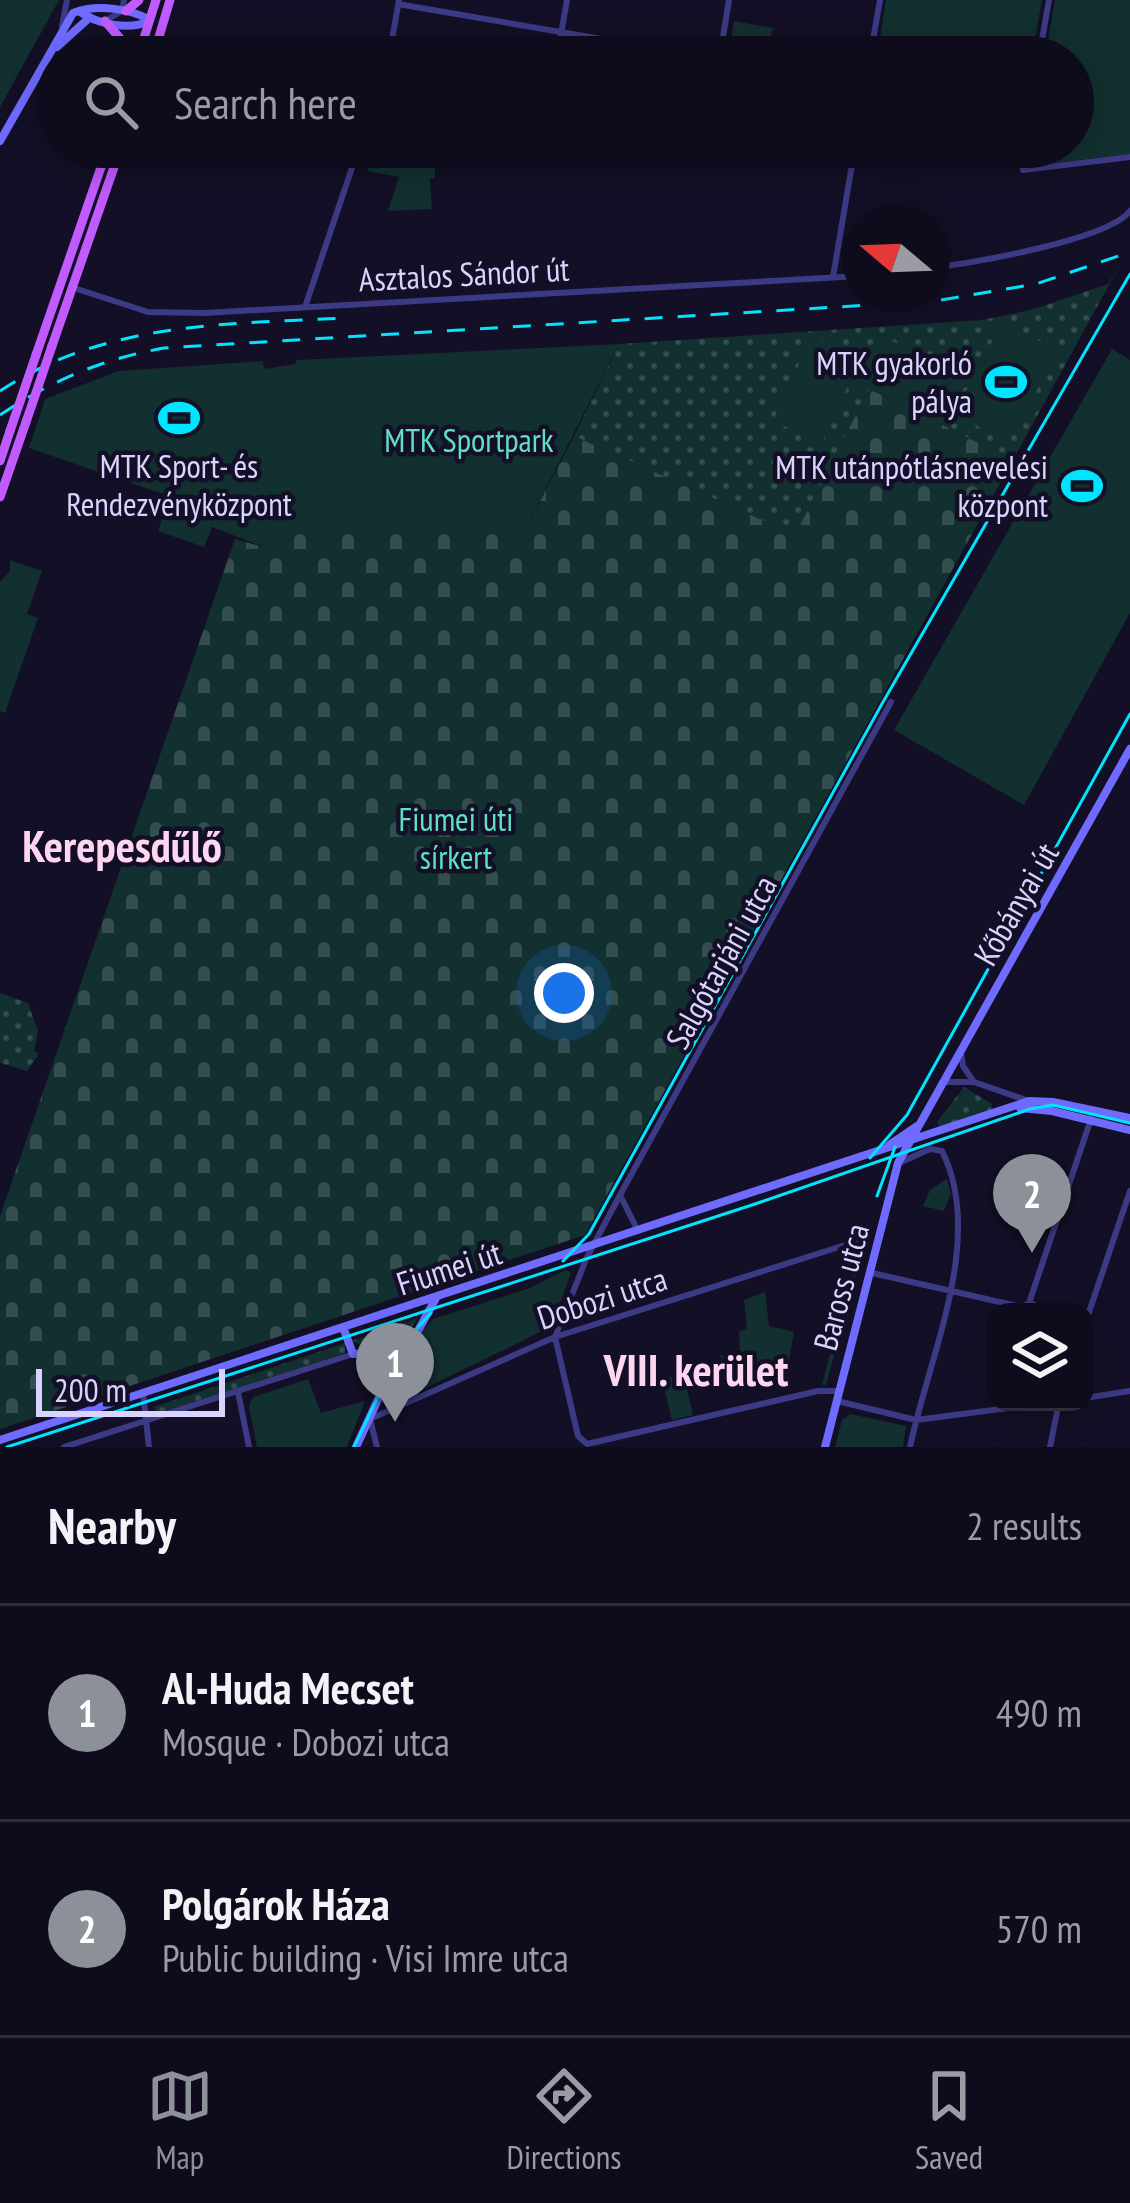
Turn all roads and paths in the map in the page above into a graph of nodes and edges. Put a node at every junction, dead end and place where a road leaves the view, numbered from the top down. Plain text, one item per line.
1 (69, 0) edge
2 (140, 0) edge
3 (156, 0) edge
4 (568, 0) edge
5 (729, 0) edge
6 (869, 0) edge
7 (1049, 0) edge
8 (880, 1) edge
9 (170, 2) edge
10 (399, 2) edge
11 (124, 7) edge
12 (78, 10) junction
13 (89, 18) junction
14 (150, 20) junction
15 (105, 22) junction
16 (62, 29) junction
17 (562, 32) junction
18 (59, 36) edge
19 (70, 36) edge
20 (118, 36) edge
21 (144, 36) edge
22 (151, 36) edge
23 (159, 36) edge
24 (392, 36) edge
25 (561, 36) edge
26 (585, 36) edge
27 (723, 36) edge
28 (874, 36) edge
29 (1043, 36) edge
30 (36, 80) edge
31 (0, 141) edge
32 (1130, 157) edge
33 (1094, 161) edge
34 (101, 168) edge
35 (114, 168) edge
36 (351, 168) edge
37 (851, 168) edge
38 (1128, 214) edge
39 (72, 254) junction
40 (950, 265) edge
41 (842, 276) edge
42 (833, 277) junction
43 (74, 288) junction
44 (54, 305) junction
45 (305, 307) junction
46 (0, 461) edge
47 (0, 497) edge
48 (891, 702) dead end
49 (1130, 749) edge
50 (961, 1051) junction
51 (943, 1082) junction
52 (974, 1082) junction
53 (997, 1090) junction
54 (1010, 1094) junction
55 (1029, 1101) junction
56 (1013, 1107) junction
57 (1130, 1118) edge
58 (1091, 1119) junction
59 (920, 1123) junction
60 (1130, 1130) edge
61 (910, 1142) junction
62 (872, 1154) junction
63 (898, 1163) junction
64 (1130, 1191) edge
65 (620, 1195) junction
66 (638, 1231) junction
67 (858, 1241) dead end
68 (593, 1245) junction
69 (872, 1273) junction
70 (950, 1291) junction
71 (436, 1298) junction
72 (1004, 1303) edge
73 (1029, 1303) edge
74 (1092, 1303) edge
75 (343, 1327) junction
76 (555, 1337) junction
77 (353, 1354) junction
78 (395, 1363) junction
79 (1130, 1391) edge
80 (238, 1392) junction
81 (142, 1394) junction
82 (838, 1396) junction
83 (1094, 1397) edge
84 (986, 1411) edge
85 (1056, 1411) edge
86 (148, 1419) junction
87 (370, 1419) junction
88 (916, 1420) junction
89 (128, 1426) junction
90 (19, 1434) junction
91 (149, 1437) junction
92 (0, 1440) edge
93 (19, 1447) edge
94 (64, 1447) edge
95 (149, 1447) edge
96 (249, 1447) edge
97 (356, 1447) edge
98 (377, 1447) edge
99 (825, 1447) edge
100 (910, 1447) edge
101 (1050, 1447) edge

1 - 12 street
1 - 16 street
2 - 11 main road
3 - 14 main road
4 - 17 street
5 - 27 street
6 - 8 street
7 - 29 street
8 - 28 street
9 - 14 main road
9 - 23 main road
10 - 17 street
10 - 24 street
11 - 12 main road
11 - 14 main road
11 - 15 street
12 - 13 main road
12 - 16 main road
13 - 15 main road
13 - 19 main road
14 - 15 main road
14 - 21 main road
14 - 22 main road
15 - 20 main road
16 - 18 main road
17 - 25 street
17 - 26 street
30 - 31 main road
32 - 33 street
34 - 39 main road
35 - 43 main road
36 - 45 street
37 - 42 street
38 - 40 street
39 - 43 street
39 - 44 main road
41 - 42 street, Asztalos Sándor út
42 - 45 street, Asztalos Sándor út
43 - 44 street
43 - 45 street, Asztalos Sándor út
43 - 47 main road, bridge
44 - 46 main road, bridge
48 - 65 street, Salgótarjáni utca
49 - 50 main road, Kőbányai út
50 - 51 main road, Kőbányai út
50 - 52 street
51 - 52 street
51 - 59 main road, Kőbányai út
52 - 53 street
53 - 54 street
53 - 56 street
54 - 55 street
54 - 56 street
55 - 56 main road, Fiumei út
55 - 57 main road
56 - 58 main road
56 - 61 main road, Fiumei út
58 - 60 main road
58 - 73 street
59 - 61 main road, Baross utca
59 - 62 main road
61 - 62 main road, Fiumei út
61 - 63 main road, Baross utca
62 - 66 main road, Fiumei út
63 - 69 main road, Baross utca
63 - 70 street
64 - 74 street
65 - 66 street
65 - 68 street, Salgótarjáni utca
66 - 68 main road, Fiumei út
67 - 76 street, Dobozi utca
68 - 71 main road, Fiumei út
68 - 76 street, Salgótarjáni utca
69 - 70 street
69 - 82 main road, Baross utca
70 - 72 street
70 - 88 street
71 - 75 main road, Fiumei út
71 - 78 main road
75 - 77 main road
75 - 81 main road, Fiumei út
76 - 82 street
76 - 87 street, Dobozi utca
77 - 78 main road
77 - 80 street
78 - 87 main road
79 - 83 street
80 - 86 street
80 - 96 street
81 - 86 street
81 - 90 main road, Fiumei út
82 - 88 street
82 - 99 main road, Baross utca
84 - 88 street
85 - 101 street
86 - 89 street
86 - 91 street
87 - 97 main road
87 - 98 street
88 - 100 street
89 - 91 street
89 - 94 street
90 - 92 main road, Fiumei út
90 - 93 street
91 - 95 street

